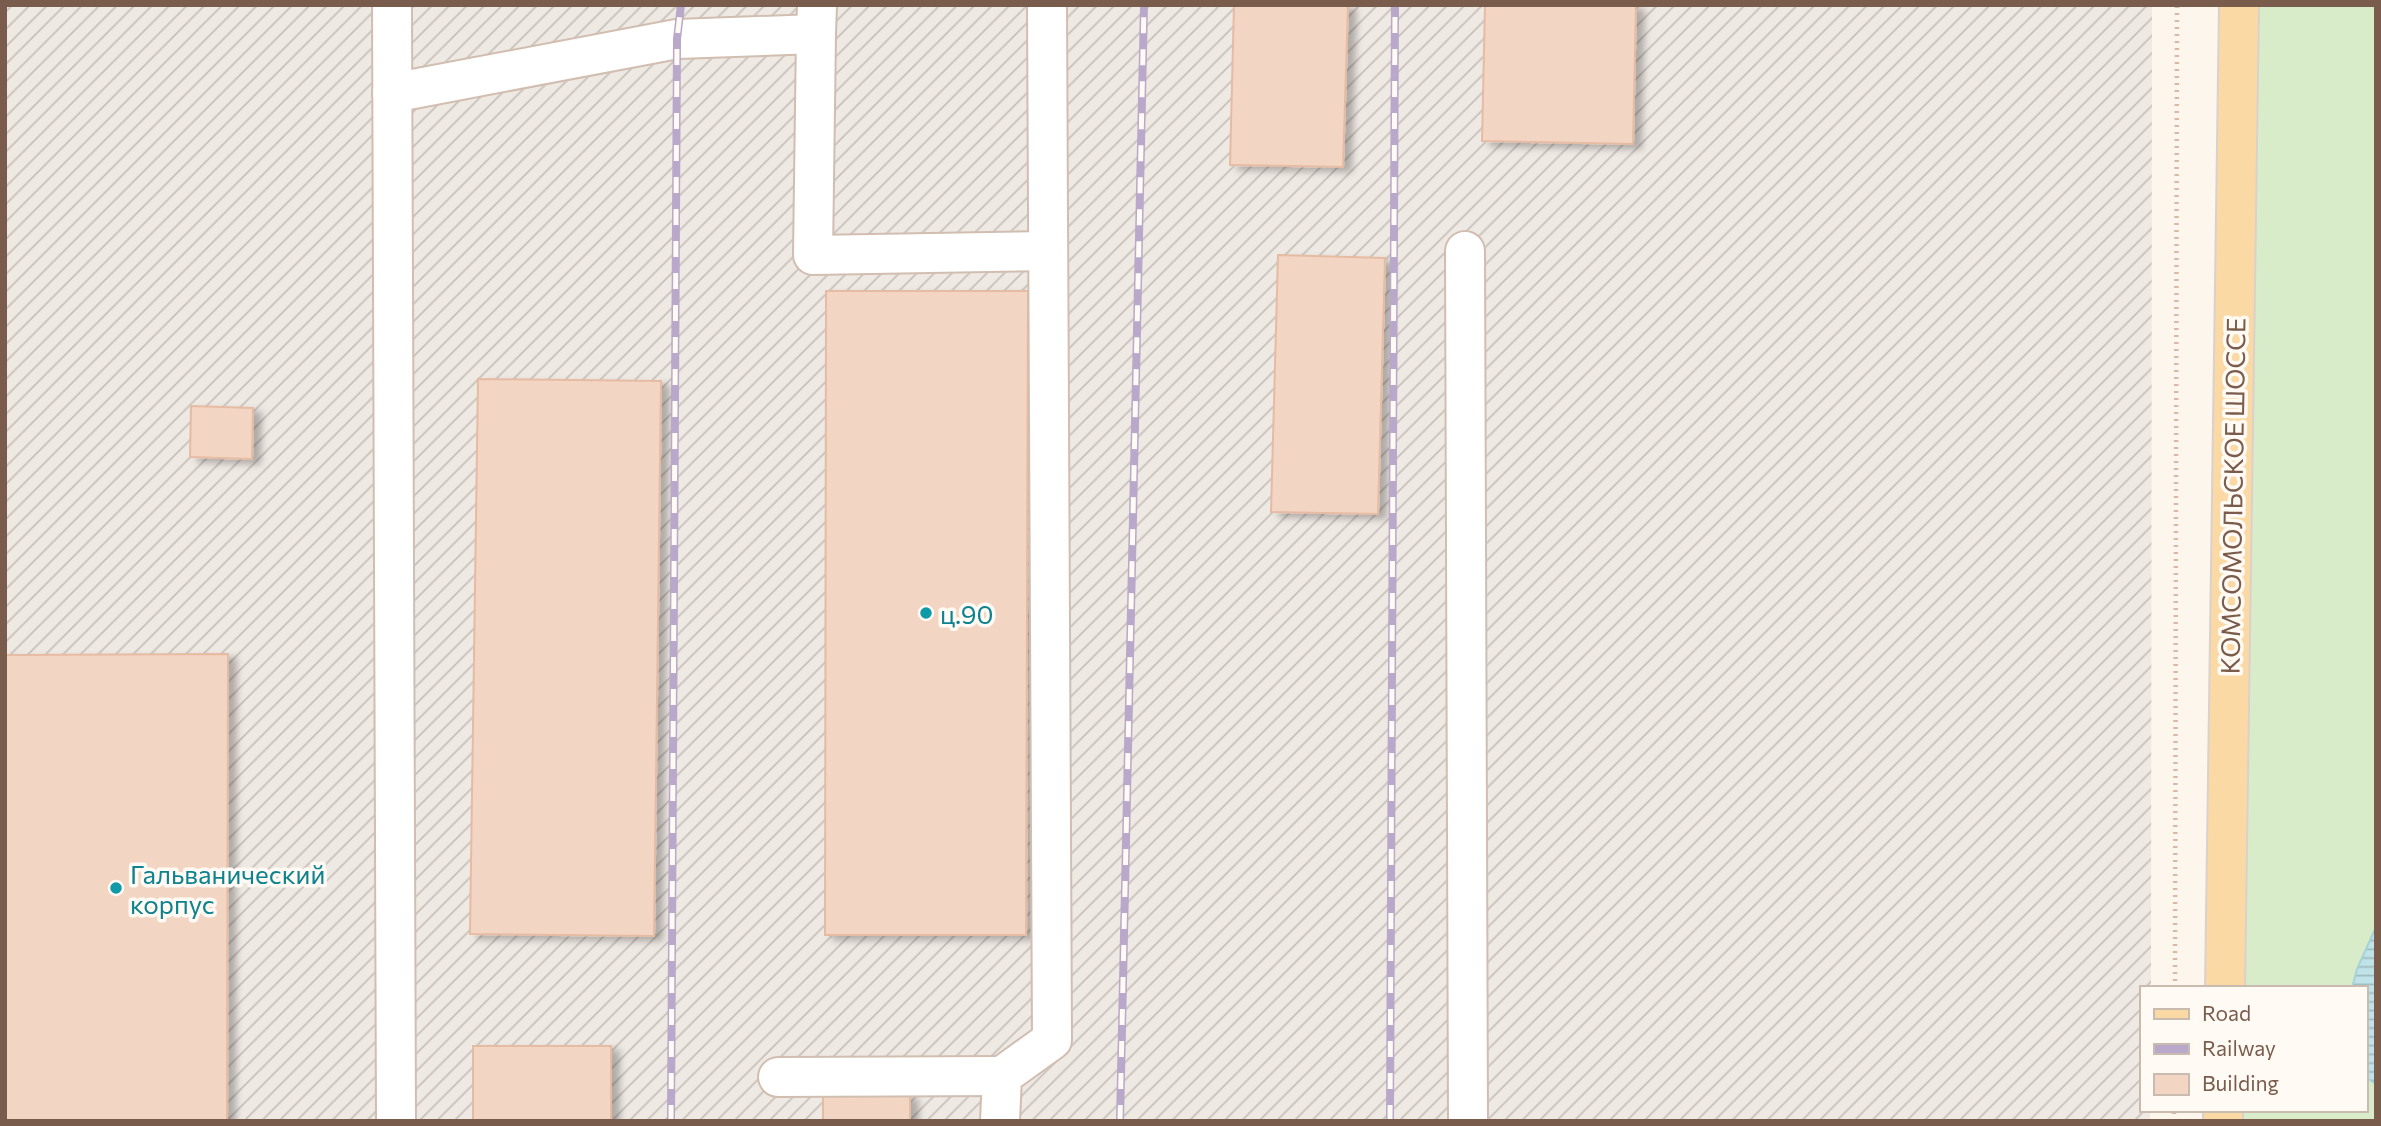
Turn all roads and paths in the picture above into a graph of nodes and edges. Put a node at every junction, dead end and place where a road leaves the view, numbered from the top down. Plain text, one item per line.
1 (392, 5) edge
2 (1047, 5) edge
3 (2177, 5) edge
4 (2239, 5) edge
5 (816, 20) edge
6 (392, 93) junction
7 (1048, 251) junction
8 (1465, 251) dead end
9 (2175, 986) edge
10 (2225, 986) edge
11 (1002, 1076) junction
12 (778, 1077) dead end
13 (396, 1121) edge
14 (1000, 1121) edge
15 (1468, 1121) edge

1 - 6 lane
2 - 7 lane
3 - 9 path
4 - 10 main road, КОМСОМОЛЬСКОЕ ШОССЕ
5 - 6 lane
5 - 7 lane
6 - 13 lane
7 - 11 lane
8 - 15 lane
11 - 12 lane
11 - 14 lane

